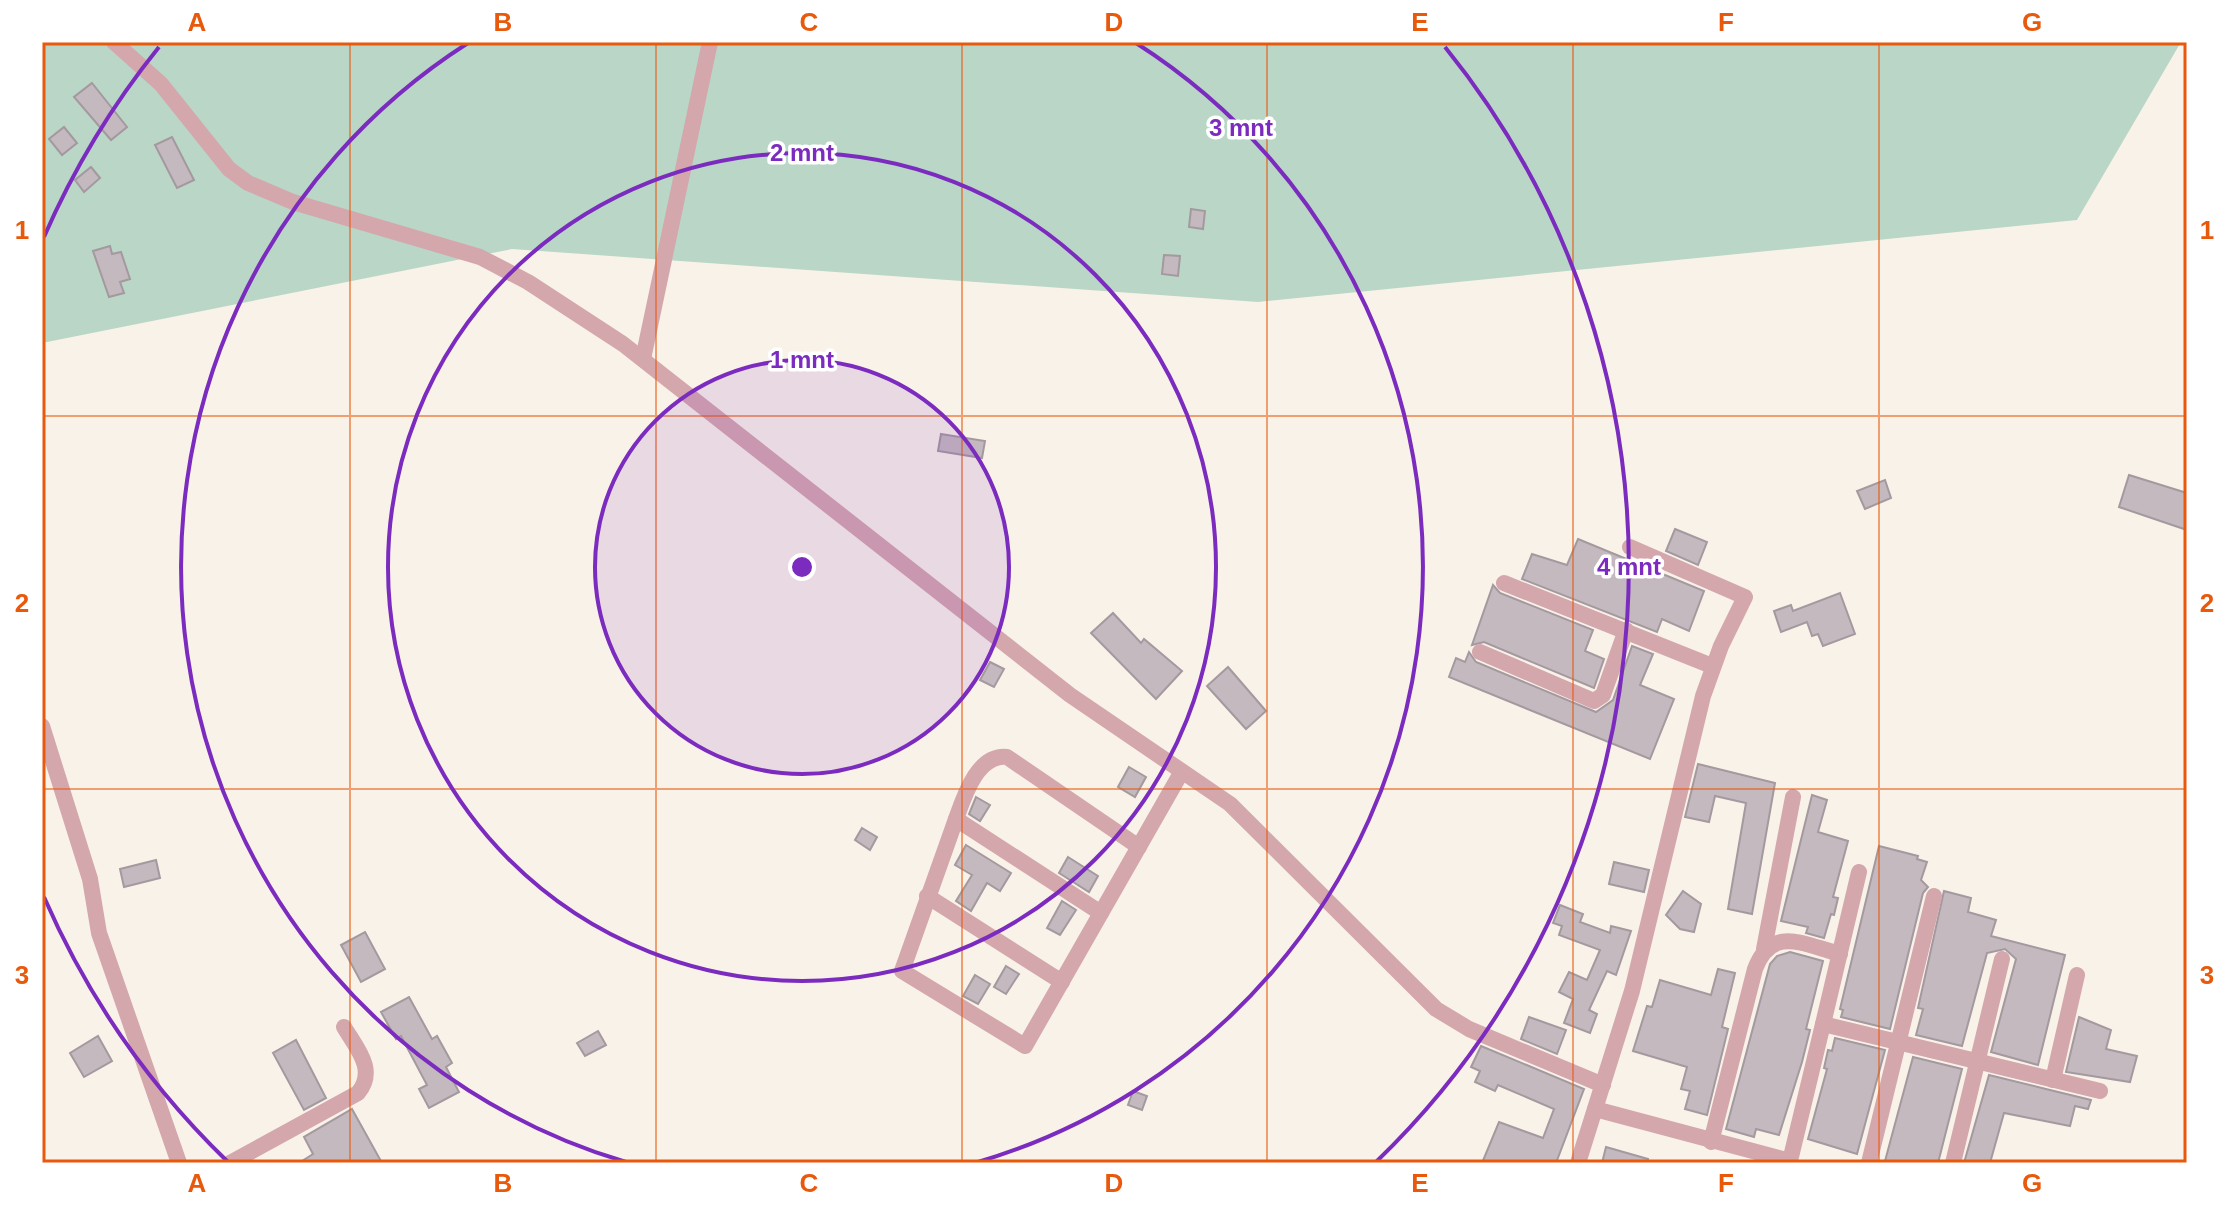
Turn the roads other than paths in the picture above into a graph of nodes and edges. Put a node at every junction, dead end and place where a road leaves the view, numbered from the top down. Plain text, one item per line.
1 (114, 42) edge
2 (710, 42) edge
3 (643, 359) junction
4 (1630, 547) dead end
5 (1504, 583) dead end
6 (1626, 630) junction
7 (1480, 652) dead end
8 (1712, 666) junction
9 (42, 726) edge
10 (1184, 775) junction
11 (1793, 797) dead end
12 (956, 819) junction
13 (1139, 847) junction
14 (1859, 872) dead end
15 (927, 896) junction
16 (1934, 896) dead end
17 (1101, 913) junction
18 (1764, 949) junction
19 (1840, 954) junction
20 (2002, 959) dead end
21 (2077, 975) dead end
22 (1062, 982) junction
23 (1823, 1024) junction
24 (344, 1027) dead end
25 (1900, 1043) junction
26 (1978, 1062) junction
27 (2053, 1080) junction
28 (1603, 1085) junction
29 (2100, 1091) dead end
30 (1595, 1109) junction
31 (1711, 1142) junction
32 (1794, 1162) edge
33 (179, 1163) edge
34 (230, 1163) edge
35 (1578, 1163) edge
36 (1869, 1163) edge
37 (1953, 1163) edge

1 - 3 street
2 - 3 street
3 - 10 street
4 - 8 street
5 - 6 street
6 - 7 street
6 - 8 street
8 - 28 street
9 - 33 street
10 - 13 street
10 - 28 street
11 - 18 street
12 - 13 street
12 - 15 street
12 - 17 street
13 - 17 street
14 - 19 street
15 - 22 street
15 - 22 street
16 - 25 street
17 - 22 street
18 - 19 street
18 - 31 street
19 - 23 street
20 - 26 street
21 - 27 street
23 - 25 street
23 - 32 street
24 - 34 street
25 - 26 street
25 - 36 street
26 - 27 street
26 - 37 street
27 - 29 street
28 - 30 street
30 - 31 street
30 - 35 street
31 - 32 street

